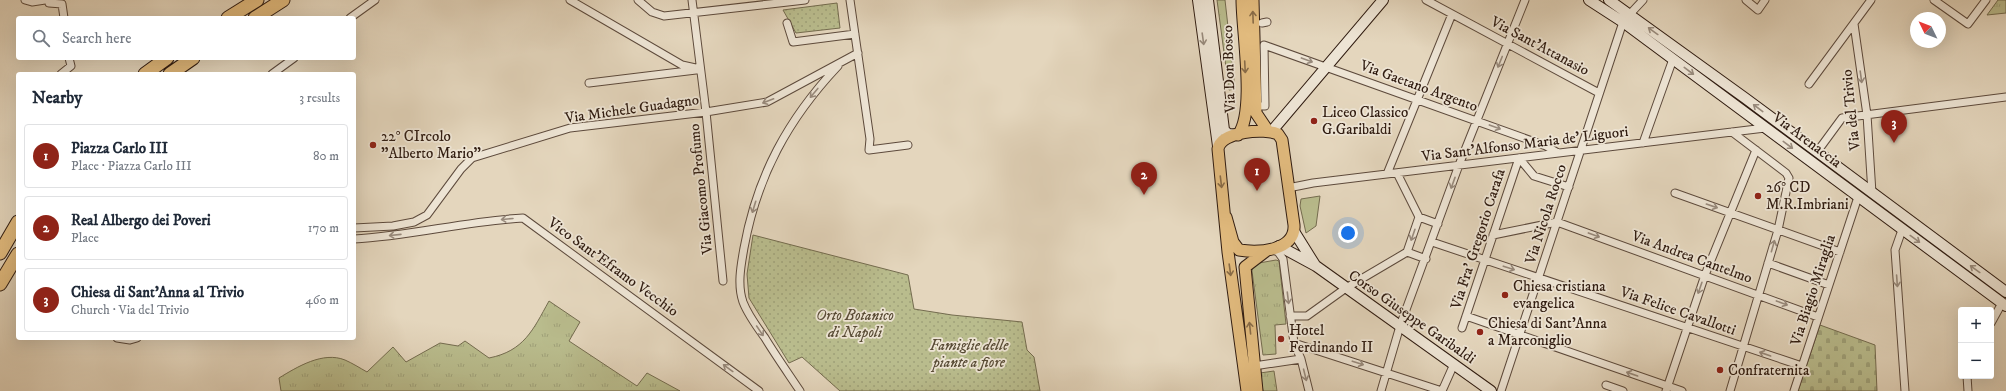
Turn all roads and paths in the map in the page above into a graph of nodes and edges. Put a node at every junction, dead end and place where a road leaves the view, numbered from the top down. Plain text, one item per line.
1 (25, 0) edge
2 (45, 0) edge
3 (49, 0) edge
4 (257, 0) edge
5 (283, 0) edge
6 (375, 0) edge
7 (570, 0) edge
8 (638, 0) edge
9 (692, 0) edge
10 (805, 0) edge
11 (850, 0) edge
12 (1198, 0) edge
13 (1208, 0) edge
14 (1242, 0) edge
15 (1253, 0) edge
16 (1383, 0) edge
17 (1426, 0) edge
18 (1525, 0) edge
19 (1589, 0) edge
20 (1609, 0) edge
21 (1643, 0) edge
22 (1746, 0) edge
23 (1765, 0) edge
24 (1871, 0) edge
25 (1934, 0) edge
26 (1986, 0) edge
27 (771, 2) edge
28 (693, 14) junction
29 (1452, 14) junction
30 (1630, 14) junction
31 (64, 16) edge
32 (231, 16) edge
33 (258, 16) edge
34 (353, 16) edge
35 (1623, 22) junction
36 (787, 23) dead end
37 (1854, 24) junction
38 (855, 34) junction
39 (1507, 43) junction
40 (858, 53) junction
41 (1673, 59) junction
42 (70, 60) edge
43 (164, 60) edge
44 (190, 60) edge
45 (291, 60) edge
46 (840, 64) junction
47 (1327, 67) junction
48 (700, 69) junction
49 (64, 72) edge
50 (148, 72) edge
51 (173, 72) edge
52 (275, 72) edge
53 (1810, 83) dead end
54 (589, 84) dead end
55 (1600, 93) junction
56 (2006, 97) edge
57 (1417, 99) junction
58 (1256, 106) junction
59 (706, 112) junction
60 (1866, 115) junction
61 (1477, 120) junction
62 (1765, 128) junction
63 (1748, 130) junction
64 (1270, 131) junction
65 (1732, 132) junction
66 (1238, 135) junction
67 (1745, 142) junction
68 (1643, 143) junction
69 (908, 145) dead end
70 (1218, 146) junction
71 (1756, 150) junction
72 (1580, 151) junction
73 (1817, 152) junction
74 (1558, 153) junction
75 (1518, 158) junction
76 (1459, 165) junction
77 (1397, 173) junction
78 (1387, 174) junction
79 (1568, 187) junction
80 (1288, 188) junction
81 (1675, 193) dead end
82 (1872, 193) junction
83 (1858, 197) junction
84 (1730, 213) junction
85 (1226, 217) junction
86 (1419, 217) junction
87 (1557, 222) junction
88 (1438, 224) junction
89 (16, 225) edge
90 (356, 228) edge
91 (1778, 230) junction
92 (1902, 230) junction
93 (1294, 233) junction
94 (1493, 235) junction
95 (356, 239) edge
96 (1432, 242) junction
97 (1279, 246) junction
98 (1268, 249) junction
99 (1407, 252) junction
100 (1840, 252) junction
101 (0, 253) edge
102 (16, 257) edge
103 (1426, 258) junction
104 (1485, 260) junction
105 (1768, 263) junction
106 (1316, 266) junction
107 (1705, 275) junction
108 (1539, 278) junction
109 (723, 281) dead end
110 (0, 284) edge
111 (1829, 285) junction
112 (1346, 288) junction
113 (2006, 292) edge
114 (1758, 295) junction
115 (2004, 305) edge
116 (1290, 316) junction
117 (1466, 316) junction
118 (1818, 317) junction
119 (1994, 319) edge
120 (1400, 326) junction
121 (1462, 328) dead end
122 (1687, 328) junction
123 (1520, 336) junction
124 (1294, 343) junction
125 (1743, 346) junction
126 (1301, 359) junction
127 (1454, 364) junction
128 (1254, 366) junction
129 (1802, 366) junction
130 (1385, 372) junction
131 (1967, 379) edge
132 (1606, 385) dead end
133 (1667, 389) edge
134 (759, 391) edge
135 (800, 391) edge
136 (1247, 391) edge
137 (1258, 391) edge
138 (1309, 391) edge
139 (1381, 391) edge
140 (1442, 391) edge
141 (1491, 391) edge
142 (1501, 391) edge
143 (1623, 391) edge
144 (1682, 391) edge
145 (1730, 391) edge
146 (1794, 391) edge
147 (1905, 391) edge
148 (1968, 391) edge

1 - 2 street
3 - 31 street
4 - 32 highway
5 - 33 highway
6 - 34 street
7 - 48 street
8 - 28 street
9 - 28 street, Via Giacomo Profumo
10 - 27 street
11 - 38 street
12 -> 70 main road
13 - 66 main road
14 -> 66 main road, Via Don Bosco
58 -> 15 main road, Via Don Bosco
16 - 47 main road
17 - 29 street, Via Sant'Attanasio
18 - 39 street
19 - 35 main road, Via Arenaccia
20 - 30 main road, Via Arenaccia
21 - 30 street
22 - 23 street
24 - 37 street
25 - 26 street
27 - 28 street
28 - 48 street, Via Giacomo Profumo
29 - 39 street, Via Sant'Attanasio
29 - 57 street
73 -> 30 main road, Via Arenaccia
35 - 41 main road, Via Arenaccia
35 - 55 street, Via Nicola Rocco
36 - 38 street
37 - 53 street
37 -> 60 street, Via del Trivio
38 - 40 street
39 - 55 street, Via Sant'Attanasio
39 -> 61 street
40 - 46 street
40 - 69 street
41 -> 62 main road, Via Arenaccia
41 - 68 street
42 - 49 street
43 - 50 highway
44 - 51 highway
45 - 52 street
46 -> 59 street, Via Michele Guadagno
46 -> 135 street
47 - 57 street, Via Gaetano Argento
58 -> 47 street, Via Gaetano Argento
47 - 64 main road
48 - 54 street
48 - 59 street, Via Giacomo Profumo
55 - 72 street, Via Nicola Rocco
56 - 60 street
57 - 61 street, Via Gaetano Argento
57 - 78 street
58 - 64 main road, Via Don Bosco
59 - 90 street, Via Michele Guadagno
59 - 109 street, Via Giacomo Profumo
60 - 73 street
60 - 82 street, Via del Trivio
61 -> 74 street, Via Gaetano Argento
61 - 76 street
62 - 63 street, Via Sant'Alfonso Maria de' Liguori
62 -> 83 main road, Via Arenaccia
63 - 65 street, Via Sant'Alfonso Maria de' Liguori
63 - 67 street
64 - 66 main road
64 - 80 main road, Via Don Bosco
65 - 67 street
65 - 68 street, Via Sant'Alfonso Maria de' Liguori
66 - 70 main road
67 - 71 street
68 - 72 street, Via Sant'Alfonso Maria de' Liguori
70 -> 85 main road
71 - 84 street
71 - 91 street
72 - 74 street, Via Sant'Alfonso Maria de' Liguori
72 - 79 street, Via Nicola Rocco
73 - 82 main road, Via Arenaccia
74 - 75 street, Via Sant'Alfonso Maria de' Liguori
75 - 76 street, Via Sant'Alfonso Maria de' Liguori
75 - 79 street
75 - 94 street, Via Fra' Gregorio Carafa
76 - 77 street, Via Sant'Alfonso Maria de' Liguori
76 -> 88 street
77 - 78 street, Via Sant'Alfonso Maria de' Liguori
77 - 86 street
78 - 80 street, Via Sant'Alfonso Maria de' Liguori
79 - 87 street, Via Nicola Rocco
80 - 93 main road
81 -> 84 street
113 -> 82 main road, Via Arenaccia
83 - 92 main road, Via Arenaccia
83 - 100 street, Via Biagio Miraglia
84 - 91 street
84 - 107 street
85 - 98 main road
85 -> 136 main road
86 - 88 street
86 -> 99 street
87 - 94 street
87 -> 107 street, Via Andrea Cantelmo
87 - 108 street, Via Nicola Rocco
88 - 96 street
89 - 101 highway
91 - 100 street
105 -> 91 street
92 -> 115 main road, Via Arenaccia
92 -> 147 street
93 - 97 main road
93 - 106 main road, Corso Giuseppe Garibaldi
94 - 104 street, Via Fra' Gregorio Carafa
134 -> 95 street, Vico Sant'Eframo Vecchio
96 - 103 street
96 - 104 street, Via Felice Cavallotti
97 - 98 main road
97 - 106 main road, Corso Giuseppe Garibaldi
98 -> 116 street
128 -> 98 main road
99 - 103 street
99 - 112 street
100 - 111 street, Via Biagio Miraglia
102 - 110 highway
103 - 120 street
104 -> 108 street, Via Felice Cavallotti
104 - 117 street, Via Fra' Gregorio Carafa
105 - 111 street
105 - 114 street
106 - 112 main road, Corso Giuseppe Garibaldi
107 - 114 street, Via Andrea Cantelmo
107 -> 122 street
108 - 122 street, Via Felice Cavallotti
108 - 123 street, Via Nicola Rocco
111 - 118 street, Via Biagio Miraglia
112 - 116 street
112 - 120 main road, Corso Giuseppe Garibaldi
114 -> 118 street, Via Andrea Cantelmo
114 - 125 street
115 - 119 street
116 - 124 street
117 - 121 street, Via Fra' Gregorio Carafa
117 - 123 street
118 - 129 street, Via Biagio Miraglia
120 - 127 main road, Corso Giuseppe Garibaldi
120 - 130 street
122 - 125 street, Via Felice Cavallotti
122 - 133 street
133 -> 123 street
123 - 142 street, Via Nicola Rocco
124 - 126 street
124 -> 130 street
129 -> 125 street, Via Felice Cavallotti
125 - 145 street
126 - 128 street
126 -> 138 street
127 - 140 street
127 - 141 main road, Corso Giuseppe Garibaldi
128 - 137 main road
129 - 146 street, Via Biagio Miraglia
130 - 139 street
130 - 140 street
131 - 148 street
132 - 143 street
133 - 144 street

